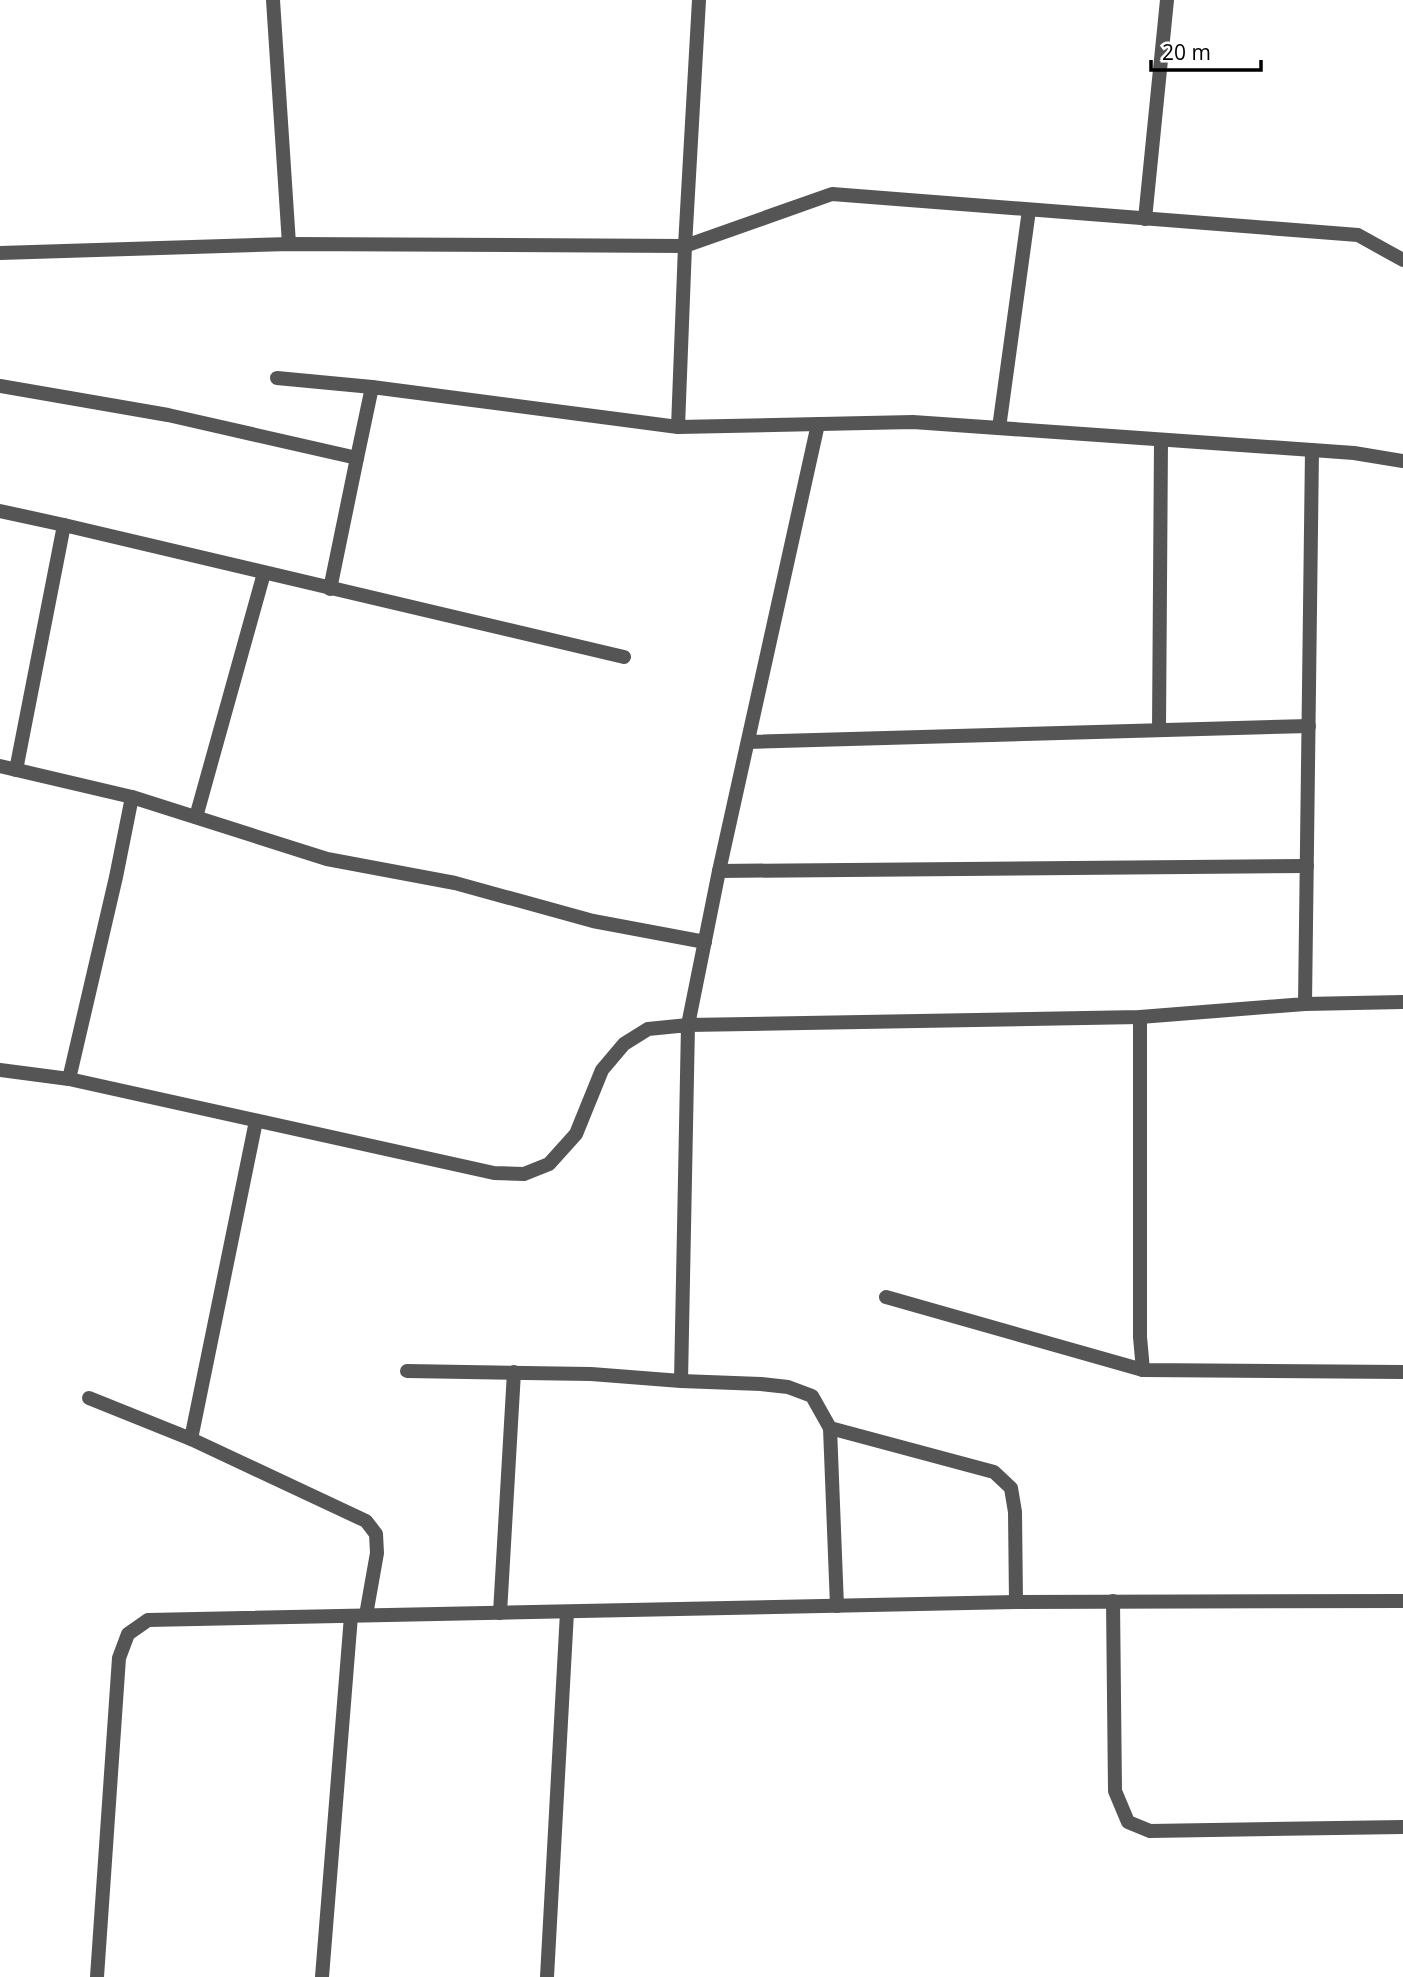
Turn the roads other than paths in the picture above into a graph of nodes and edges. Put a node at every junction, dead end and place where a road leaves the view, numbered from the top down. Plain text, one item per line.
1 (273, 0) edge
2 (699, 0) edge
3 (1167, 0) edge
4 (1029, 210) junction
5 (1145, 219) junction
6 (289, 244) junction
7 (685, 246) junction
8 (0, 253) edge
9 (1403, 261) edge
10 (277, 378) dead end
11 (0, 386) edge
12 (372, 387) junction
13 (818, 424) junction
14 (678, 427) junction
15 (999, 428) junction
16 (1161, 440) junction
17 (1312, 450) junction
18 (358, 458) junction
19 (1403, 461) edge
20 (0, 512) edge
21 (64, 526) junction
22 (264, 573) junction
23 (330, 589) junction
24 (624, 657) dead end
25 (1309, 726) junction
26 (1159, 730) junction
27 (748, 742) junction
28 (0, 766) edge
29 (16, 769) junction
30 (132, 797) junction
31 (196, 817) junction
32 (1307, 866) junction
33 (719, 871) junction
34 (705, 942) junction
35 (1403, 1002) edge
36 (1305, 1004) junction
37 (1140, 1017) junction
38 (688, 1025) junction
39 (0, 1070) edge
40 (69, 1079) junction
41 (256, 1121) junction
42 (886, 1297) dead end
43 (1143, 1370) junction
44 (407, 1371) dead end
45 (514, 1372) junction
46 (1403, 1372) edge
47 (681, 1381) junction
48 (89, 1398) dead end
49 (830, 1428) junction
50 (191, 1439) junction
51 (1113, 1601) junction
52 (1403, 1601) edge
53 (1016, 1602) junction
54 (837, 1606) junction
55 (567, 1612) junction
56 (500, 1613) junction
57 (366, 1615) junction
58 (351, 1616) junction
59 (1403, 1827) edge
60 (97, 1977) edge
61 (322, 1977) edge
62 (547, 1977) edge

1 - 6 street
2 - 7 street
3 - 5 street
4 - 5 street
4 - 7 street
4 - 15 street
5 - 9 street
6 - 7 street
6 - 8 street
7 - 14 street
10 - 12 street
11 - 18 street
12 - 14 street
12 - 18 street
13 - 14 street
13 - 15 street
13 - 27 street
15 - 16 street
16 - 17 street
16 - 26 street
17 - 19 street
17 - 25 street
18 - 23 street
20 - 21 street
21 - 22 street
21 - 29 street
22 - 23 street
22 - 31 street
23 - 24 street
25 - 26 street
25 - 32 street
26 - 27 street
27 - 33 street
28 - 29 street
29 - 30 street
30 - 31 street
30 - 40 street
31 - 34 street
32 - 33 street
32 - 36 street
33 - 34 street
34 - 38 street
35 - 36 street
36 - 37 street
37 - 38 street
37 - 43 street
38 - 41 street
38 - 47 street
39 - 40 street
40 - 41 street
41 - 50 street
42 - 43 street
43 - 46 street
44 - 45 street
45 - 47 street
45 - 56 street
47 - 49 street
48 - 50 street
49 - 53 street
49 - 54 street
50 - 57 street
51 - 52 street
51 - 53 street
51 - 59 street
53 - 54 street
54 - 55 street
55 - 56 street
55 - 62 street
56 - 57 street
57 - 58 street
58 - 60 street
58 - 61 street

